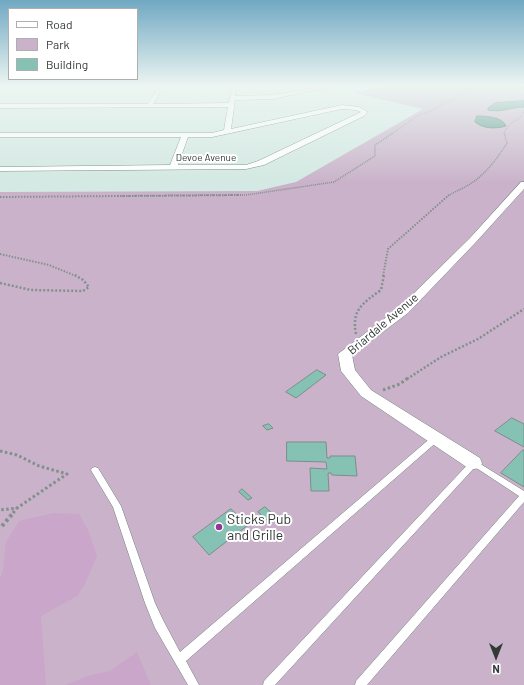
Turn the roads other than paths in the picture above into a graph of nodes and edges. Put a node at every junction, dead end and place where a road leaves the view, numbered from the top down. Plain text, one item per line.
1 (229, 118) edge
2 (291, 118) edge
3 (355, 118) edge
4 (227, 132) junction
5 (0, 135) edge
6 (185, 135) junction
7 (173, 168) junction
8 (0, 169) edge
9 (524, 184) edge
10 (436, 438) junction
11 (474, 463) junction
12 (95, 470) dead end
13 (524, 495) edge
14 (178, 660) junction
15 (194, 685) edge
16 (268, 685) edge
17 (360, 685) edge

1 - 4 street
2 - 4 street, Devoe Avenue
3 - 7 street, Devoe Avenue
4 - 6 street
5 - 6 street
6 - 7 street
7 - 8 street, Devoe Avenue
9 - 10 street, Briardale Avenue
10 - 11 street, Briardale Avenue
10 - 14 lane
11 - 13 lane
11 - 16 lane
12 - 14 lane
13 - 17 lane
14 - 15 lane

